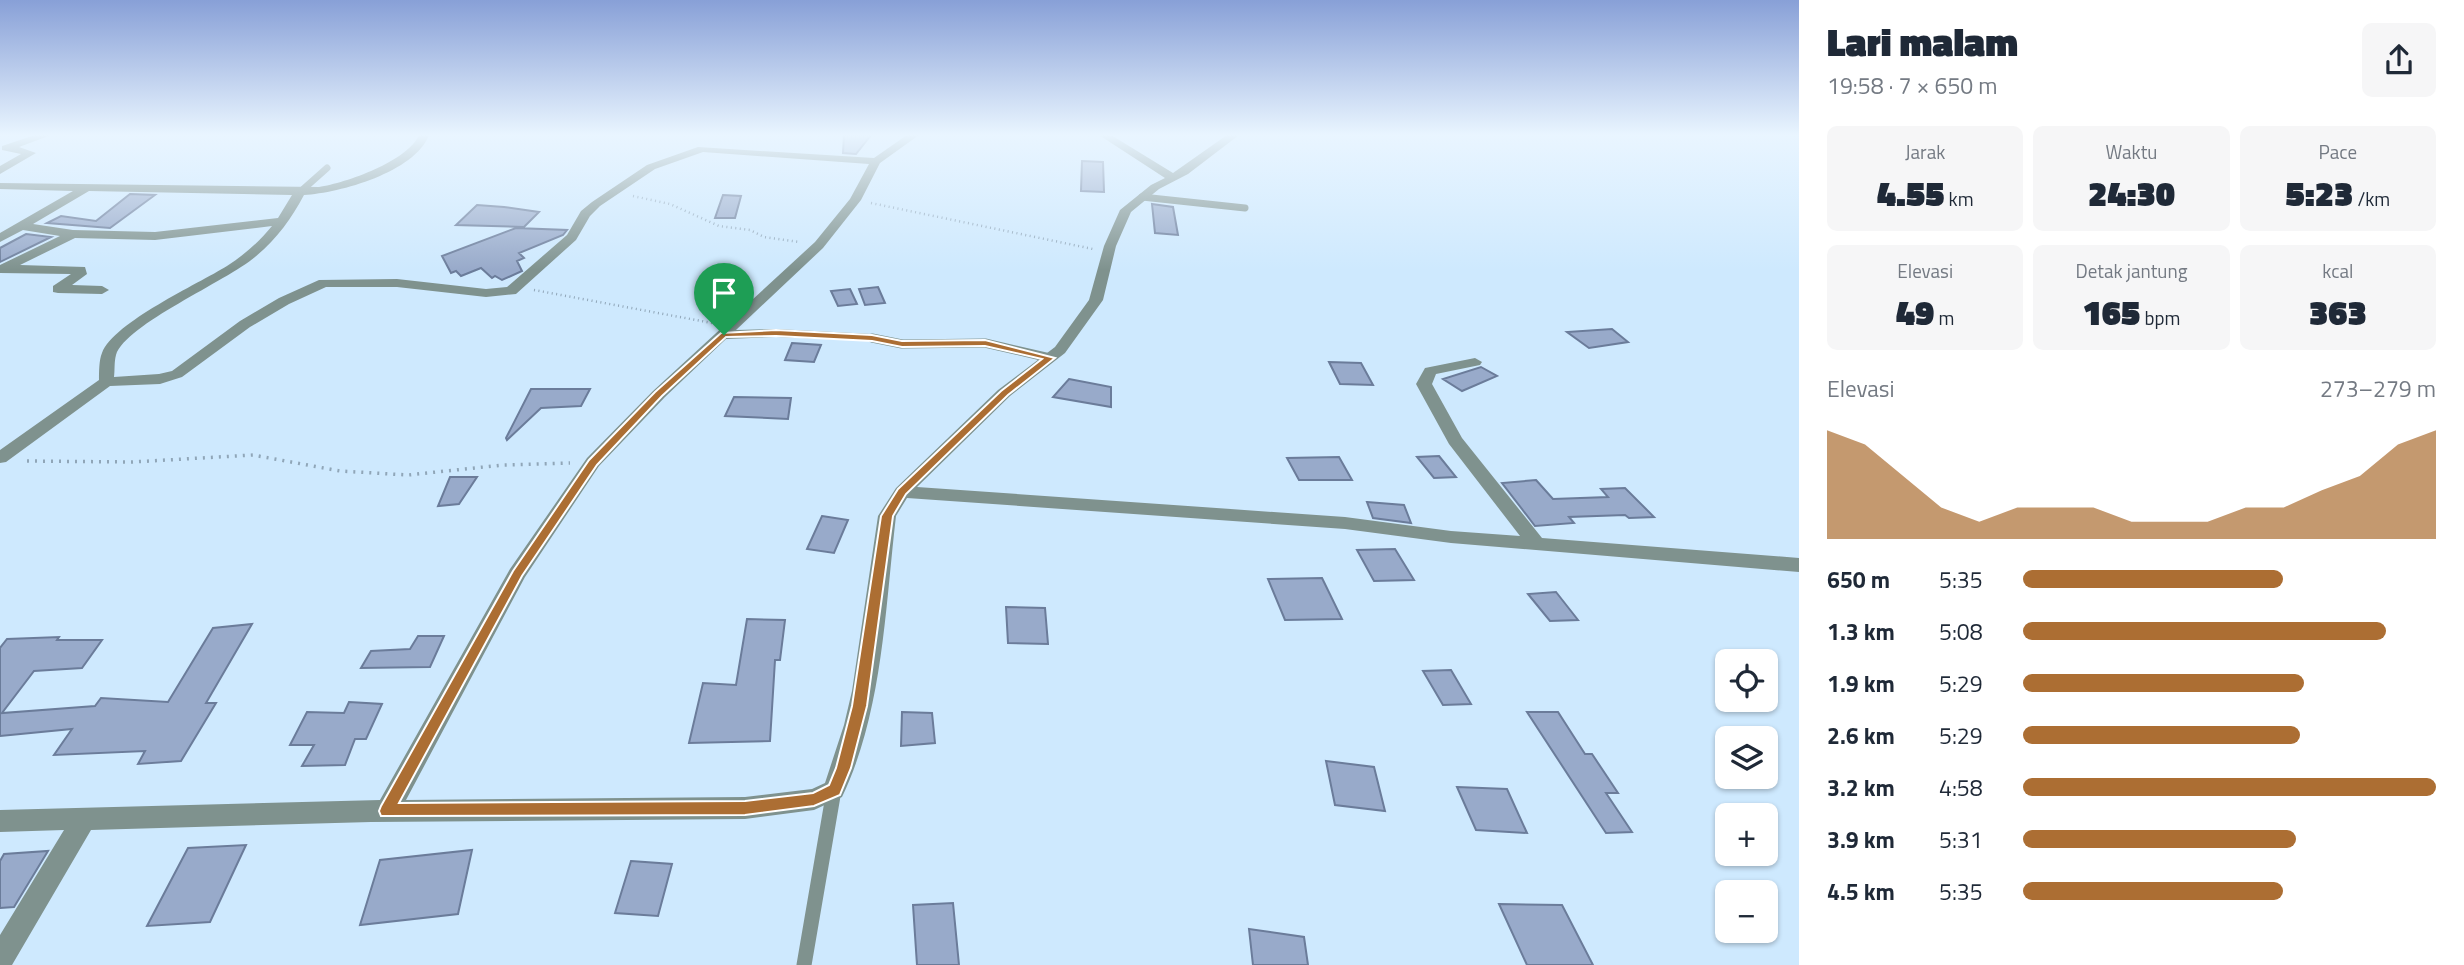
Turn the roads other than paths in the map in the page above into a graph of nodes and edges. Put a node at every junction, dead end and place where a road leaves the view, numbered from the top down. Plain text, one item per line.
1 (313, 180) edge
2 (362, 180) edge
3 (632, 180) edge
4 (866, 180) edge
5 (1169, 180) edge
6 (0, 186) edge
7 (88, 187) junction
8 (300, 192) junction
9 (1142, 197) junction
10 (1245, 208) dead end
11 (284, 221) junction
12 (22, 226) junction
13 (73, 234) junction
14 (0, 238) edge
15 (1, 269) edge
16 (102, 290) dead end
17 (728, 330) junction
18 (872, 338) joint
19 (1050, 358) junction
20 (1475, 362) dead end
21 (106, 382) junction
22 (0, 458) edge
23 (902, 492) junction
24 (1535, 542) junction
25 (1799, 565) edge
26 (834, 790) junction
27 (387, 811) junction
28 (85, 818) junction
29 (0, 821) edge
30 (0, 960) edge
31 (804, 965) edge

1 - 8 lane
2 - 8 street
3 - 21 street
4 - 17 street
5 - 9 street
6 - 7 street
7 - 8 street
7 - 12 street
8 - 11 street
9 - 10 lane
9 - 19 street
11 - 13 street
11 - 21 street
12 - 13 street
12 - 14 street
13 - 15 street
15 - 16 street
17 - 18 street
17 - 27 street
18 - 19 lane
19 - 23 street
20 - 24 street
21 - 22 street
23 - 24 street
23 - 26 street
24 - 25 street
26 - 27 street
26 - 31 lane
27 - 28 street
28 - 29 street
28 - 30 street

